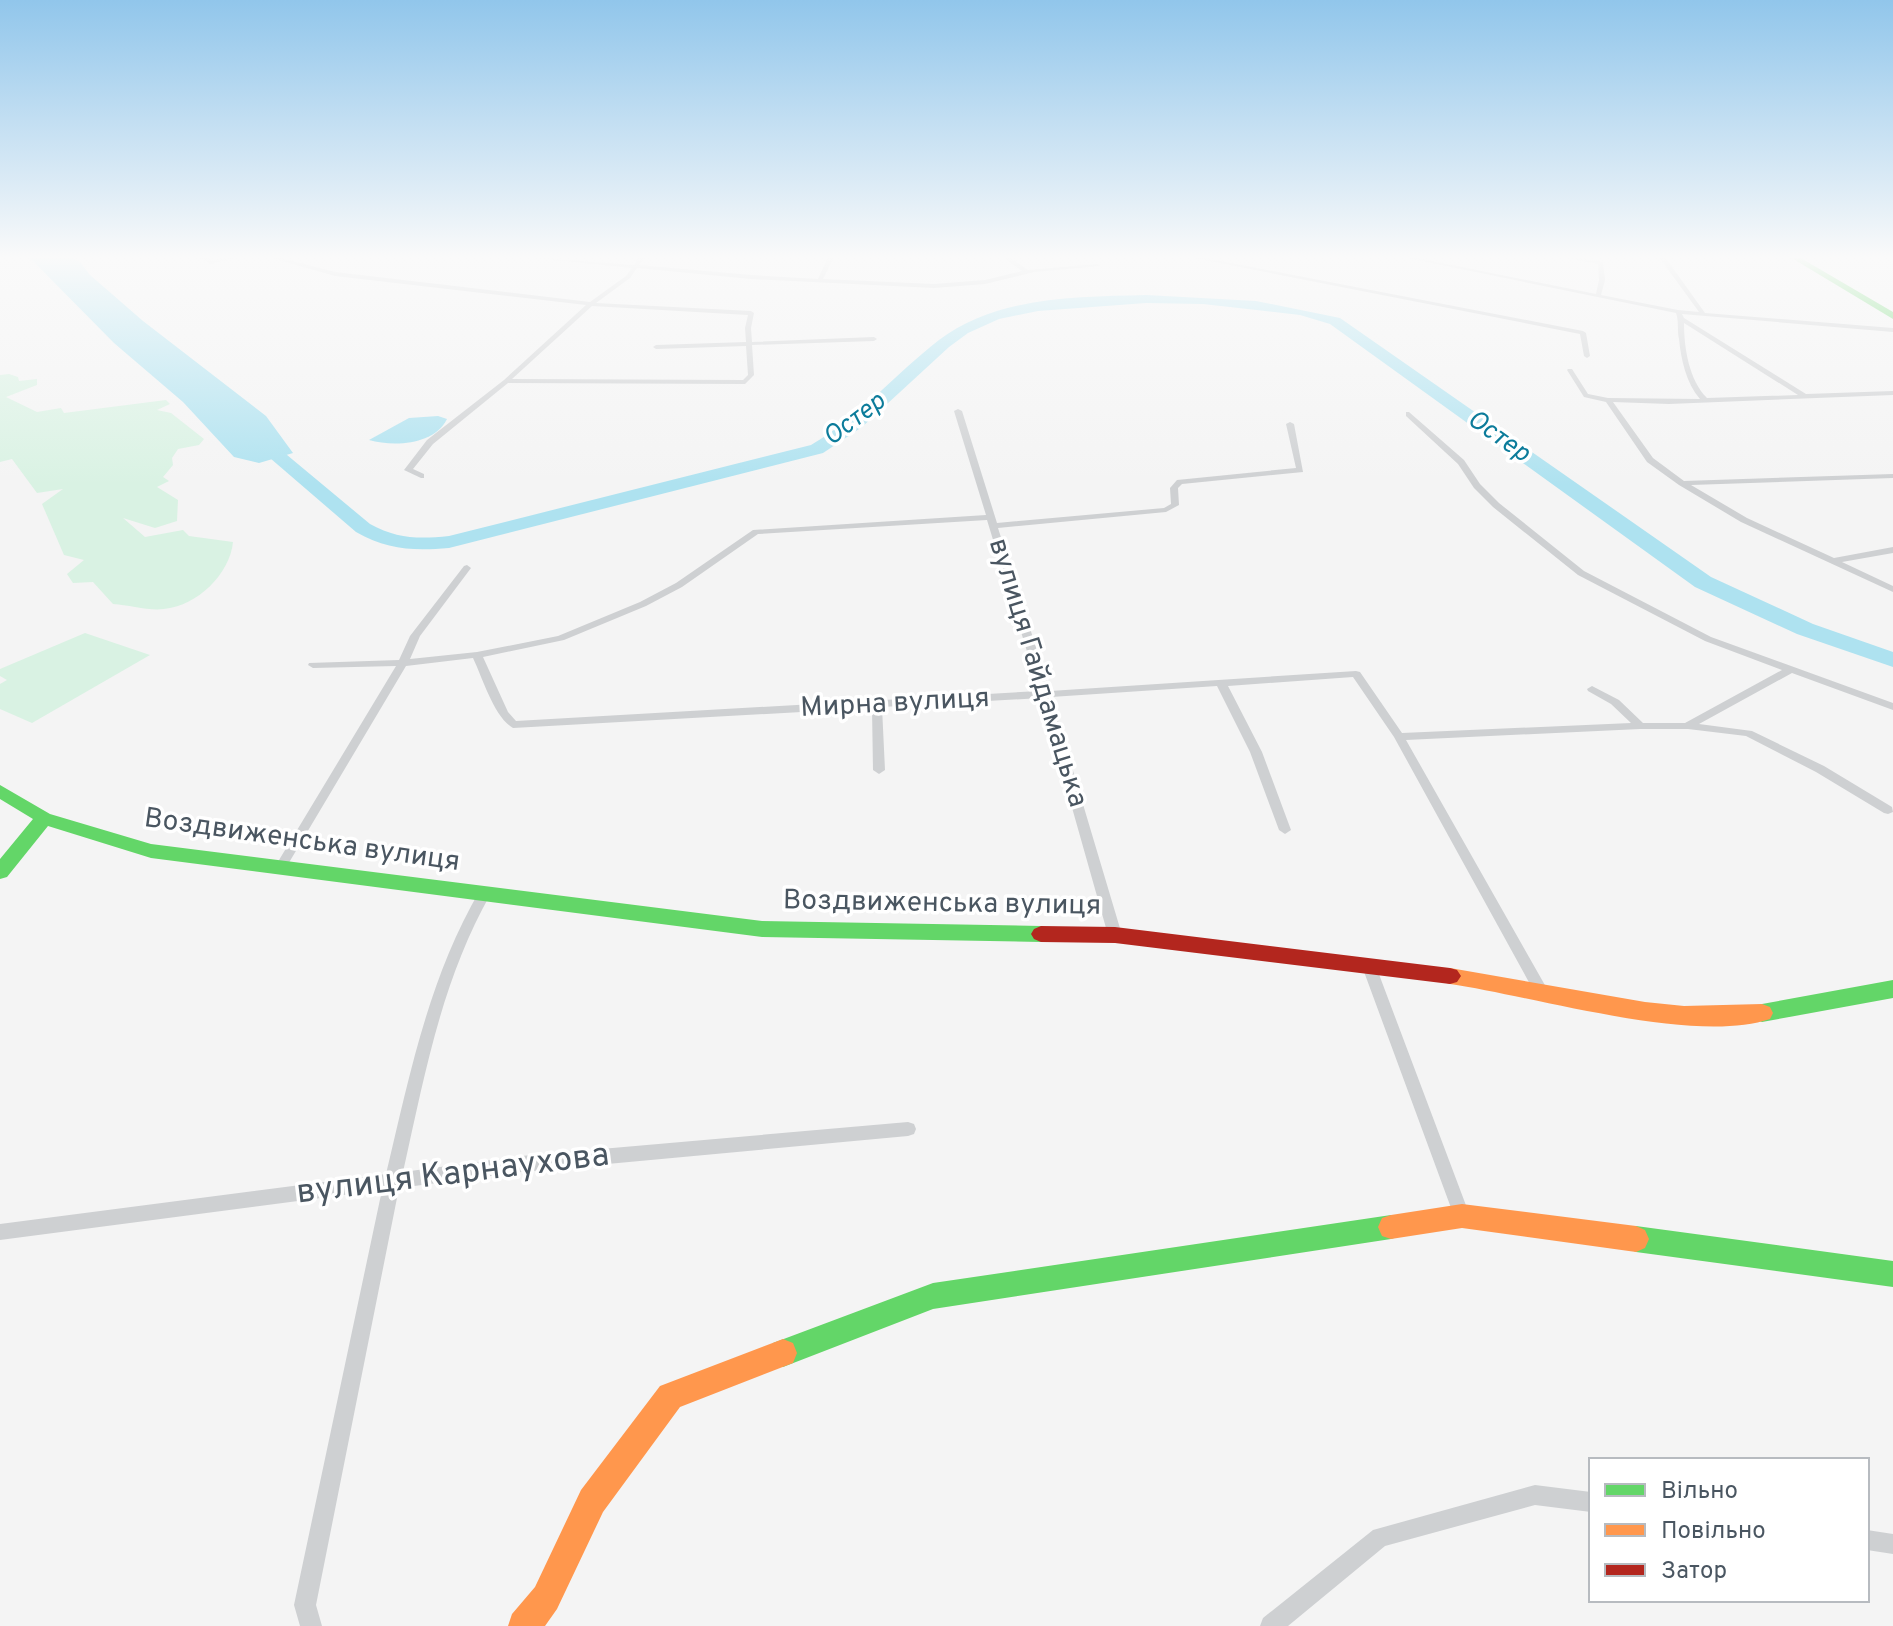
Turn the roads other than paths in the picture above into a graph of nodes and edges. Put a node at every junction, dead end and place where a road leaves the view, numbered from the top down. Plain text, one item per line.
1 (560, 333) edge
2 (751, 333) edge
3 (1582, 333) edge
4 (1680, 333) edge
5 (1706, 333) edge
6 (874, 339) dead end
7 (751, 345) junction
8 (656, 347) dead end
9 (1587, 356) dead end
10 (1570, 370) dead end
11 (506, 381) junction
12 (1893, 393) edge
13 (1803, 395) junction
14 (1704, 399) junction
15 (1608, 400) junction
16 (958, 411) dead end
17 (1409, 414) dead end
18 (1290, 424) dead end
19 (421, 476) dead end
20 (1893, 476) edge
21 (1682, 483) junction
22 (991, 522) junction
23 (1893, 550) edge
24 (1831, 561) junction
25 (467, 568) dead end
26 (1893, 589) edge
27 (477, 655) junction
28 (403, 663) junction
29 (313, 665) dead end
30 (1788, 671) junction
31 (1221, 683) junction
32 (1592, 689) dead end
33 (1045, 693) junction
34 (877, 706) junction
35 (1893, 707) edge
36 (1712, 713) junction
37 (1640, 726) junction
38 (1688, 726) junction
39 (1748, 733) junction
40 (1399, 737) junction
41 (879, 770) dead end
42 (0, 791) edge
43 (1888, 810) dead end
44 (44, 818) junction
45 (1285, 830) dead end
46 (280, 868) junction
47 (0, 872) edge
48 (485, 893) junction
49 (1115, 935) junction
50 (1370, 969) junction
51 (1893, 989) edge
52 (1541, 991) junction
53 (908, 1129) dead end
54 (392, 1181) junction
55 (1462, 1216) junction
56 (0, 1232) edge
57 (1893, 1274) edge
58 (1589, 1502) edge
59 (1869, 1540) edge
60 (1893, 1544) edge
61 (311, 1626) edge
62 (524, 1626) edge
63 (1271, 1626) edge

1 - 11 street
2 - 7 street
3 - 9 street
4 - 14 street
5 - 13 street
6 - 7 street
7 - 8 street
7 - 11 street
10 - 15 street
11 - 19 street
12 - 13 street
13 - 14 street
14 - 15 street
15 - 21 street
16 - 22 street, вулиця Гайдамацька
17 - 30 street
18 - 22 street
20 - 21 street
21 - 24 street
22 - 27 street
22 - 33 street, вулиця Гайдамацька
23 - 24 street
24 - 26 street
25 - 28 street
27 - 28 street
27 - 34 street, Мирна вулиця
28 - 29 street
28 - 46 street
30 - 35 street
30 - 36 street
31 - 33 street, Мирна вулиця
31 - 40 street, Мирна вулиця
31 - 45 street
32 - 37 street
33 - 34 street, Мирна вулиця
33 - 49 street, вулиця Гайдамацька
34 - 41 street
36 - 38 street
36 - 39 street
37 - 38 street
37 - 40 street
38 - 39 street
39 - 43 street
40 - 52 street
42 - 44 street, Воздвиженська вулиця
44 - 46 street, Воздвиженська вулиця
44 - 47 street
46 - 48 street, Воздвиженська вулиця
48 - 49 street, Воздвиженська вулиця
48 - 54 street
49 - 50 street, Воздвиженська вулиця
50 - 52 street, Воздвиженська вулиця
50 - 55 street
51 - 52 street, Воздвиженська вулиця
53 - 54 street, вулиця Карнаухова
54 - 56 street, вулиця Карнаухова
54 - 61 street
55 - 57 street
55 - 62 street
58 - 63 street
59 - 60 street

